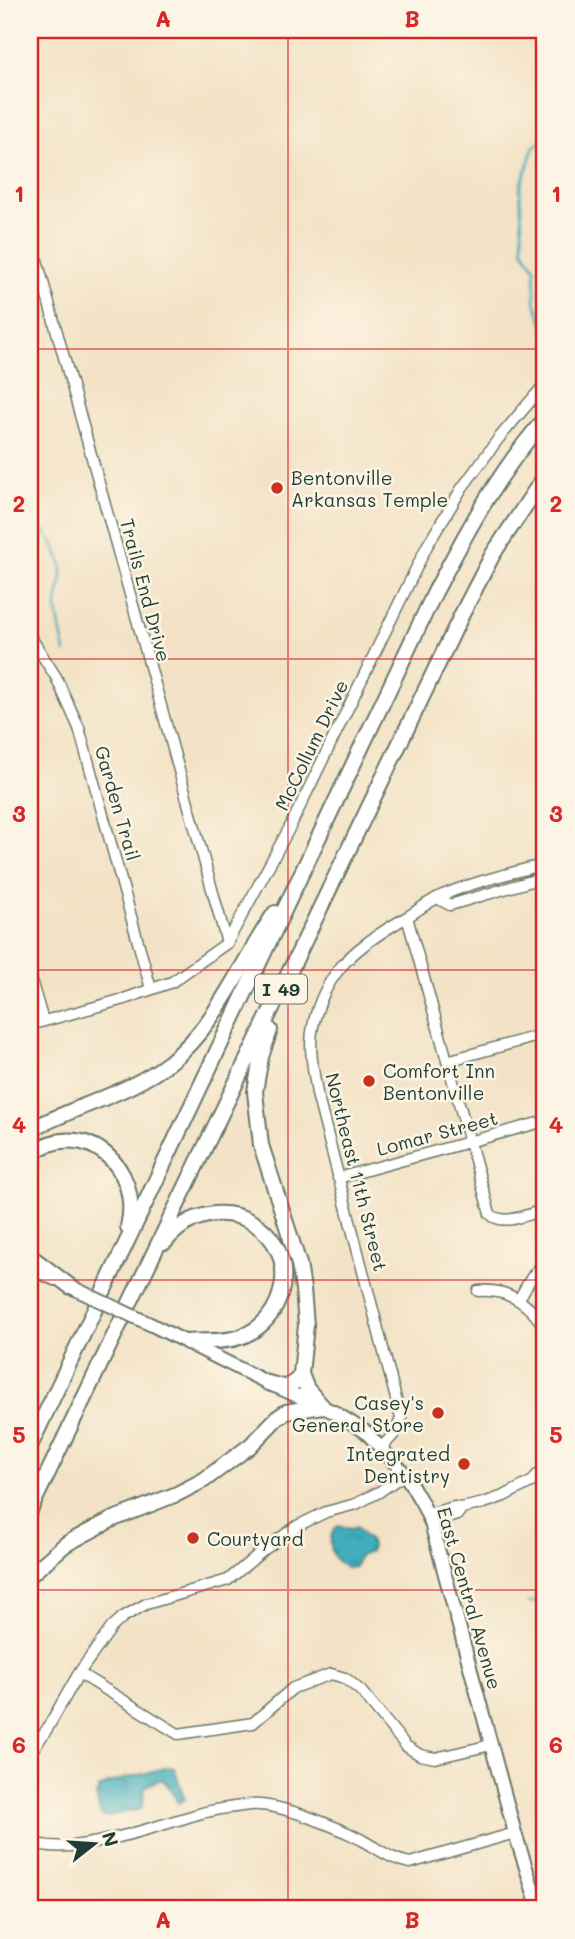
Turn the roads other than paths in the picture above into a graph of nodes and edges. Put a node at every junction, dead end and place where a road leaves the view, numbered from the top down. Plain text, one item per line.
1 (33, 246) dead end
2 (545, 384) edge
3 (545, 419) edge
4 (545, 476) edge
5 (30, 636) edge
6 (545, 864) edge
7 (545, 877) edge
8 (298, 881) junction
9 (437, 898) junction
10 (407, 917) junction
11 (227, 943) junction
12 (295, 959) junction
13 (30, 977) edge
14 (151, 989) junction
15 (43, 1021) junction
16 (30, 1025) edge
17 (545, 1034) edge
18 (447, 1061) junction
19 (545, 1121) edge
20 (30, 1130) edge
21 (470, 1143) junction
22 (30, 1154) edge
23 (338, 1178) junction
24 (545, 1209) edge
25 (124, 1245) junction
26 (155, 1254) junction
27 (30, 1256) edge
28 (545, 1265) edge
29 (30, 1268) edge
30 (71, 1287) junction
31 (478, 1291) dead end
32 (519, 1300) junction
33 (545, 1328) edge
34 (187, 1342) junction
35 (301, 1374) junction
36 (268, 1383) junction
37 (322, 1406) junction
38 (30, 1446) edge
39 (382, 1447) junction
40 (545, 1473) edge
41 (405, 1474) junction
42 (533, 1481) junction
43 (545, 1481) edge
44 (30, 1510) edge
45 (429, 1519) junction
46 (30, 1576) edge
47 (79, 1674) junction
48 (491, 1745) junction
49 (30, 1753) edge
50 (515, 1833) junction
51 (30, 1841) edge
52 (337, 1909) edge
53 (360, 1909) edge
54 (539, 1909) edge

1 - 11 street, Trails End Drive
2 - 11 street, McCollum Drive
3 - 8 highway, I 49
4 - 12 highway, I 49
5 - 14 street, Garden Trail
6 - 9 street, Northeast 11th Street
7 - 9 street
8 - 20 highway
8 - 25 highway, I 49
9 - 10 street, Northeast 11th Street
10 - 18 street
10 - 23 street, Northeast 11th Street
11 - 14 street, McCollum Drive
12 - 26 highway, I 49
12 - 35 highway
13 - 15 street
14 - 15 street, McCollum Drive
15 - 16 street, McCollum Drive
17 - 18 street
18 - 21 street
19 - 21 street, Lomar Street
21 - 23 street, Lomar Street
21 - 24 street
22 - 25 highway
23 - 39 street, Northeast 11th Street
25 - 38 highway, I 49
26 - 34 highway
26 - 44 highway, I 49
27 - 30 highway
28 - 32 street
29 - 30 main road, East Central Avenue
30 - 34 main road, East Central Avenue, bridge
31 - 32 street
32 - 33 street
34 - 36 main road, East Central Avenue
35 - 36 highway
35 - 37 highway
36 - 37 main road, East Central Avenue
37 - 39 main road, East Central Avenue
37 - 46 highway
39 - 41 main road, East Central Avenue
40 - 42 street
41 - 45 main road, East Central Avenue
41 - 47 street
42 - 43 street
42 - 45 street
45 - 48 main road, East Central Avenue
47 - 48 street
47 - 49 street
48 - 50 main road, East Central Avenue
50 - 51 street
50 - 54 main road, East Central Avenue
52 - 53 street

